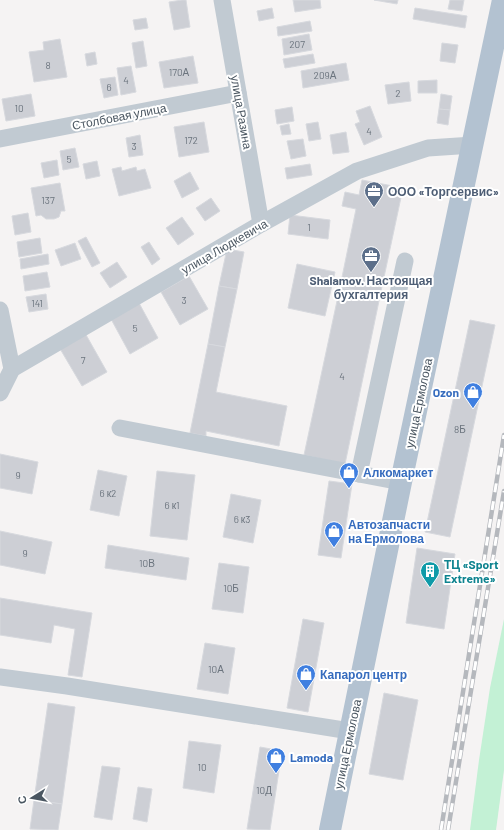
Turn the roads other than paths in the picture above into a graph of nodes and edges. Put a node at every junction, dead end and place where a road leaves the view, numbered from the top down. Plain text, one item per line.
1 (222, 0) edge
2 (503, 0) edge
3 (238, 93) junction
4 (0, 139) edge
5 (473, 145) junction
6 (261, 224) junction
7 (405, 261) dead end
8 (0, 310) edge
9 (12, 369) junction
10 (0, 393) edge
11 (120, 428) dead end
12 (359, 474) junction
13 (401, 482) junction
14 (0, 677) edge
15 (350, 731) junction
16 (330, 830) edge

1 - 3 street, улица Разина
2 - 5 main road, улица Ермолова
3 - 4 street, Столбовая улица
3 - 6 street, улица Разина
5 - 6 street, улица Людкевича
5 - 13 main road, улица Ермолова
6 - 9 street, улица Людкевича
7 - 12 street
8 - 9 street
9 - 10 street
11 - 12 street
12 - 13 street
13 - 15 main road, улица Ермолова
14 - 15 street
15 - 16 main road, улица Ермолова

